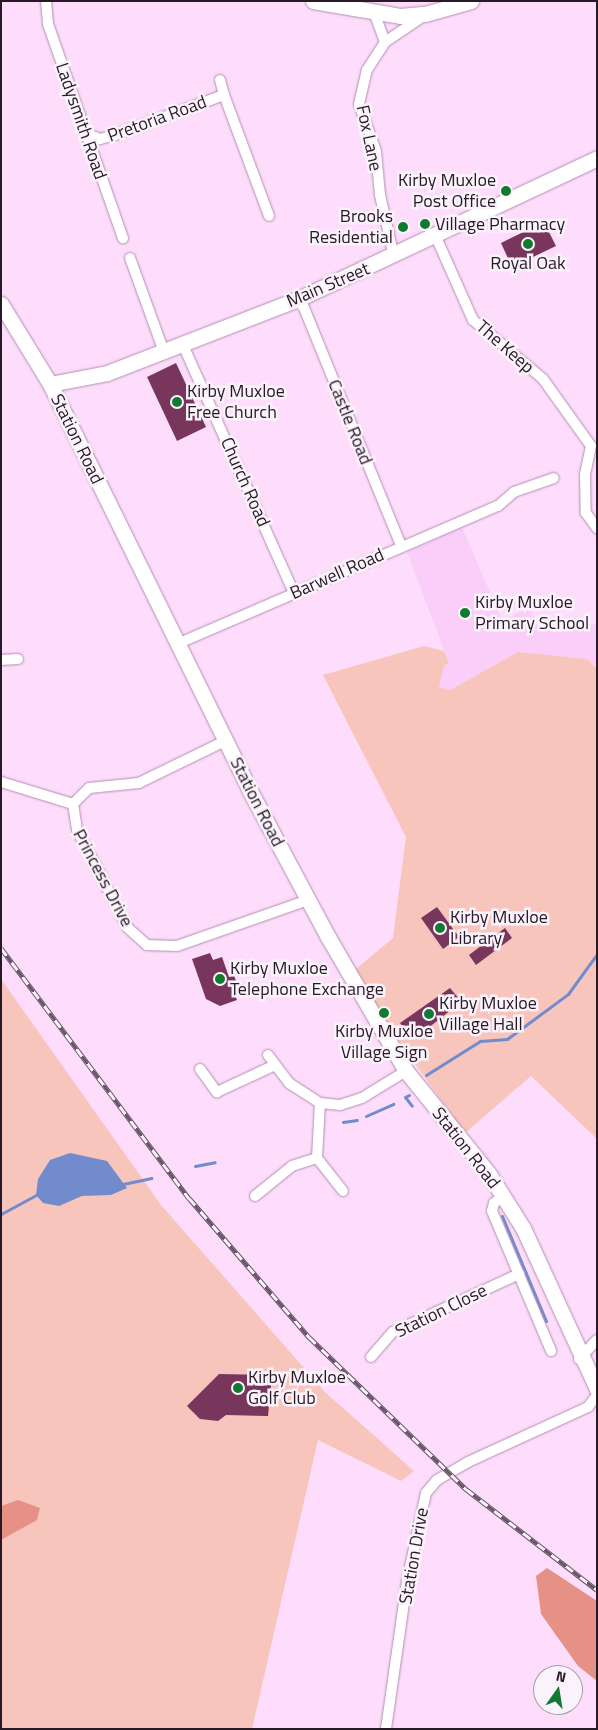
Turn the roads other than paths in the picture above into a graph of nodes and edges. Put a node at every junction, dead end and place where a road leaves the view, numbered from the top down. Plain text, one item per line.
1 (46, 1) edge
2 (313, 1) edge
3 (470, 1) edge
4 (374, 12) junction
5 (425, 14) junction
6 (385, 42) junction
7 (220, 80) dead end
8 (224, 95) junction
9 (90, 135) junction
10 (597, 158) edge
11 (269, 216) dead end
12 (123, 238) dead end
13 (436, 238) junction
14 (394, 257) junction
15 (130, 258) dead end
16 (300, 298) junction
17 (3, 309) edge
18 (184, 345) junction
19 (164, 352) junction
20 (50, 384) junction
21 (594, 447) edge
22 (554, 478) dead end
23 (597, 528) edge
24 (401, 546) junction
25 (294, 593) junction
26 (177, 644) junction
27 (18, 659) dead end
28 (1, 660) edge
29 (226, 741) junction
30 (1, 782) edge
31 (73, 804) junction
32 (308, 900) junction
33 (268, 1055) dead end
34 (273, 1066) junction
35 (200, 1069) dead end
36 (406, 1071) junction
37 (320, 1103) junction
38 (317, 1158) junction
39 (343, 1191) dead end
40 (255, 1196) dead end
41 (504, 1196) junction
42 (518, 1274) junction
43 (597, 1340) edge
44 (551, 1351) dead end
45 (371, 1357) dead end
46 (579, 1359) junction
47 (597, 1390) edge
48 (597, 1395) edge
49 (386, 1729) edge

1 - 9 street, Ladysmith Road
2 - 4 street
3 - 5 street
4 - 5 street
4 - 6 street
5 - 6 street, Fox Lane
6 - 14 street, Fox Lane
7 - 8 street, Pretoria Road
8 - 9 street, Pretoria Road
8 - 11 street, Pretoria Road
9 - 12 street, Ladysmith Road
10 - 13 street, Main Street
13 - 14 street, Main Street
13 - 21 street, The Keep
14 - 16 street, Main Street
15 - 19 street
16 - 18 street, Main Street
16 - 24 street, Castle Road
17 - 20 street, Station Road
18 - 19 street, Main Street
18 - 25 street, Church Road
19 - 20 street, Main Street
20 - 26 street, Station Road
21 - 23 street
22 - 24 street, Barwell Road
24 - 25 street, Barwell Road
25 - 26 street, Barwell Road
26 - 29 street, Station Road
27 - 28 street
29 - 31 street, Princess Drive
29 - 32 street, Station Road
30 - 31 street
31 - 32 street, Princess Drive
32 - 36 street, Station Road
33 - 34 street
34 - 35 street
34 - 37 street
36 - 37 street
36 - 41 street, Station Road
37 - 38 street
38 - 39 street
38 - 40 street
41 - 42 street, Station Road
41 - 46 street, Station Road
42 - 44 street, Station Road
42 - 45 street, Station Close
43 - 46 street
46 - 47 street, Station Road
48 - 49 street, Station Drive

